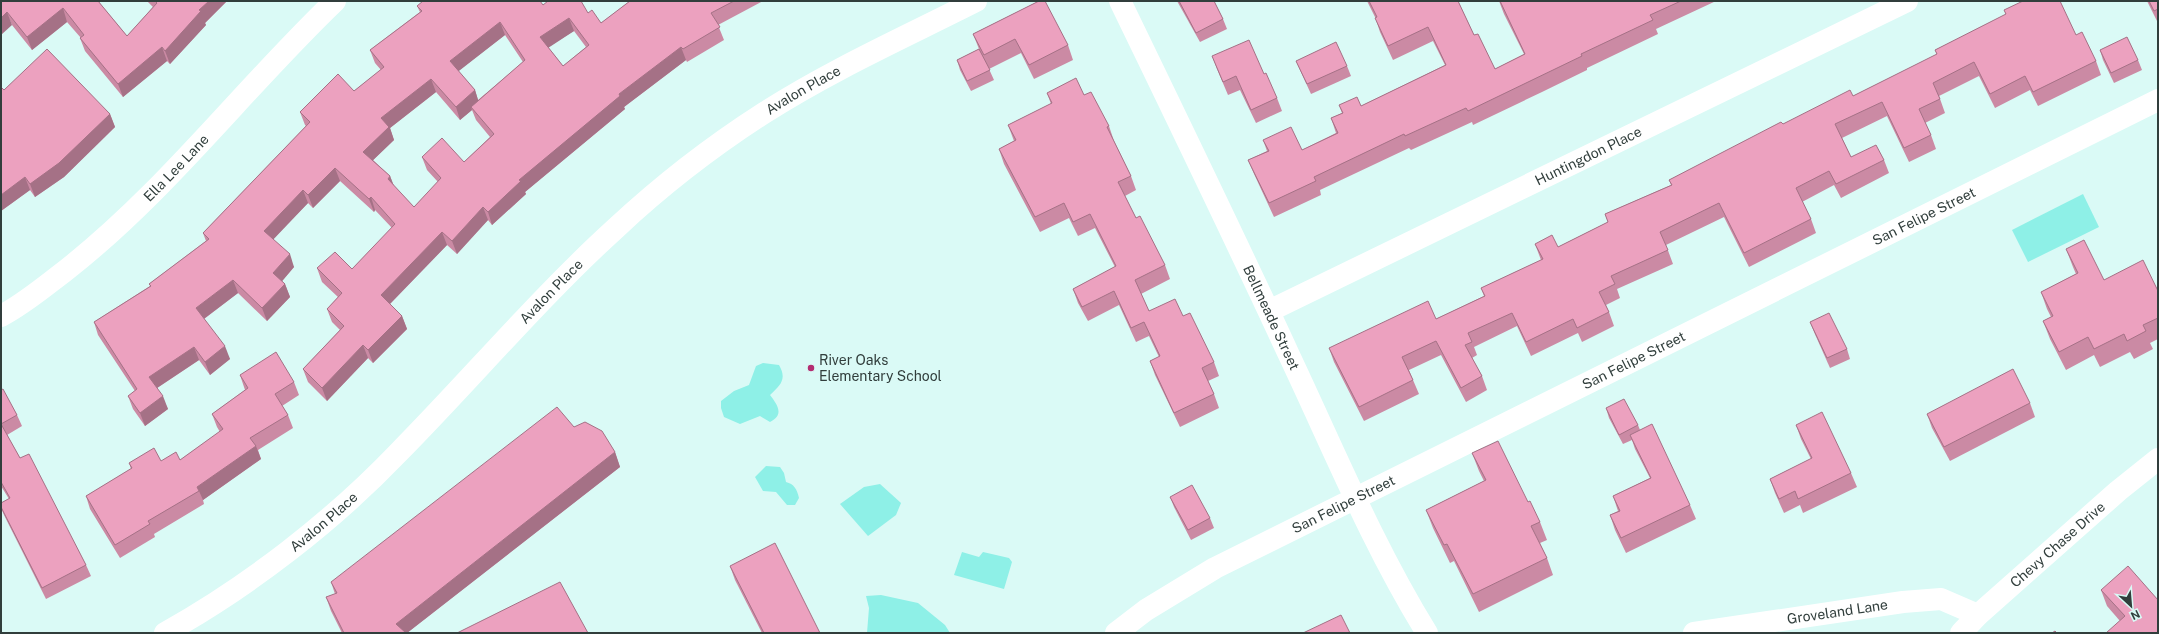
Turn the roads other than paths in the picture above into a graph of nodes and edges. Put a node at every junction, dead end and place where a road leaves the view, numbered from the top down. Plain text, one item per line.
1 (335, 1) edge
2 (976, 1) edge
3 (1120, 1) edge
4 (1908, 1) edge
5 (2158, 100) edge
6 (1269, 311) junction
7 (1, 316) edge
8 (2158, 459) edge
9 (1356, 498) junction
10 (1978, 615) junction
11 (165, 633) edge
12 (1116, 633) edge
13 (1427, 633) edge
14 (1694, 633) edge
15 (1961, 633) edge

1 - 7 street, Ella Lee Lane
2 - 11 street, Avalon Place
3 - 6 street, Bellmeade Street
4 - 6 street, Huntingdon Place
5 - 9 street, San Felipe Street
6 - 9 street, Bellmeade Street
8 - 10 street, Chevy Chase Drive
9 - 12 street, San Felipe Street
9 - 13 street, Bellmeade Street
10 - 14 street, Groveland Lane
10 - 15 street, Chevy Chase Drive

